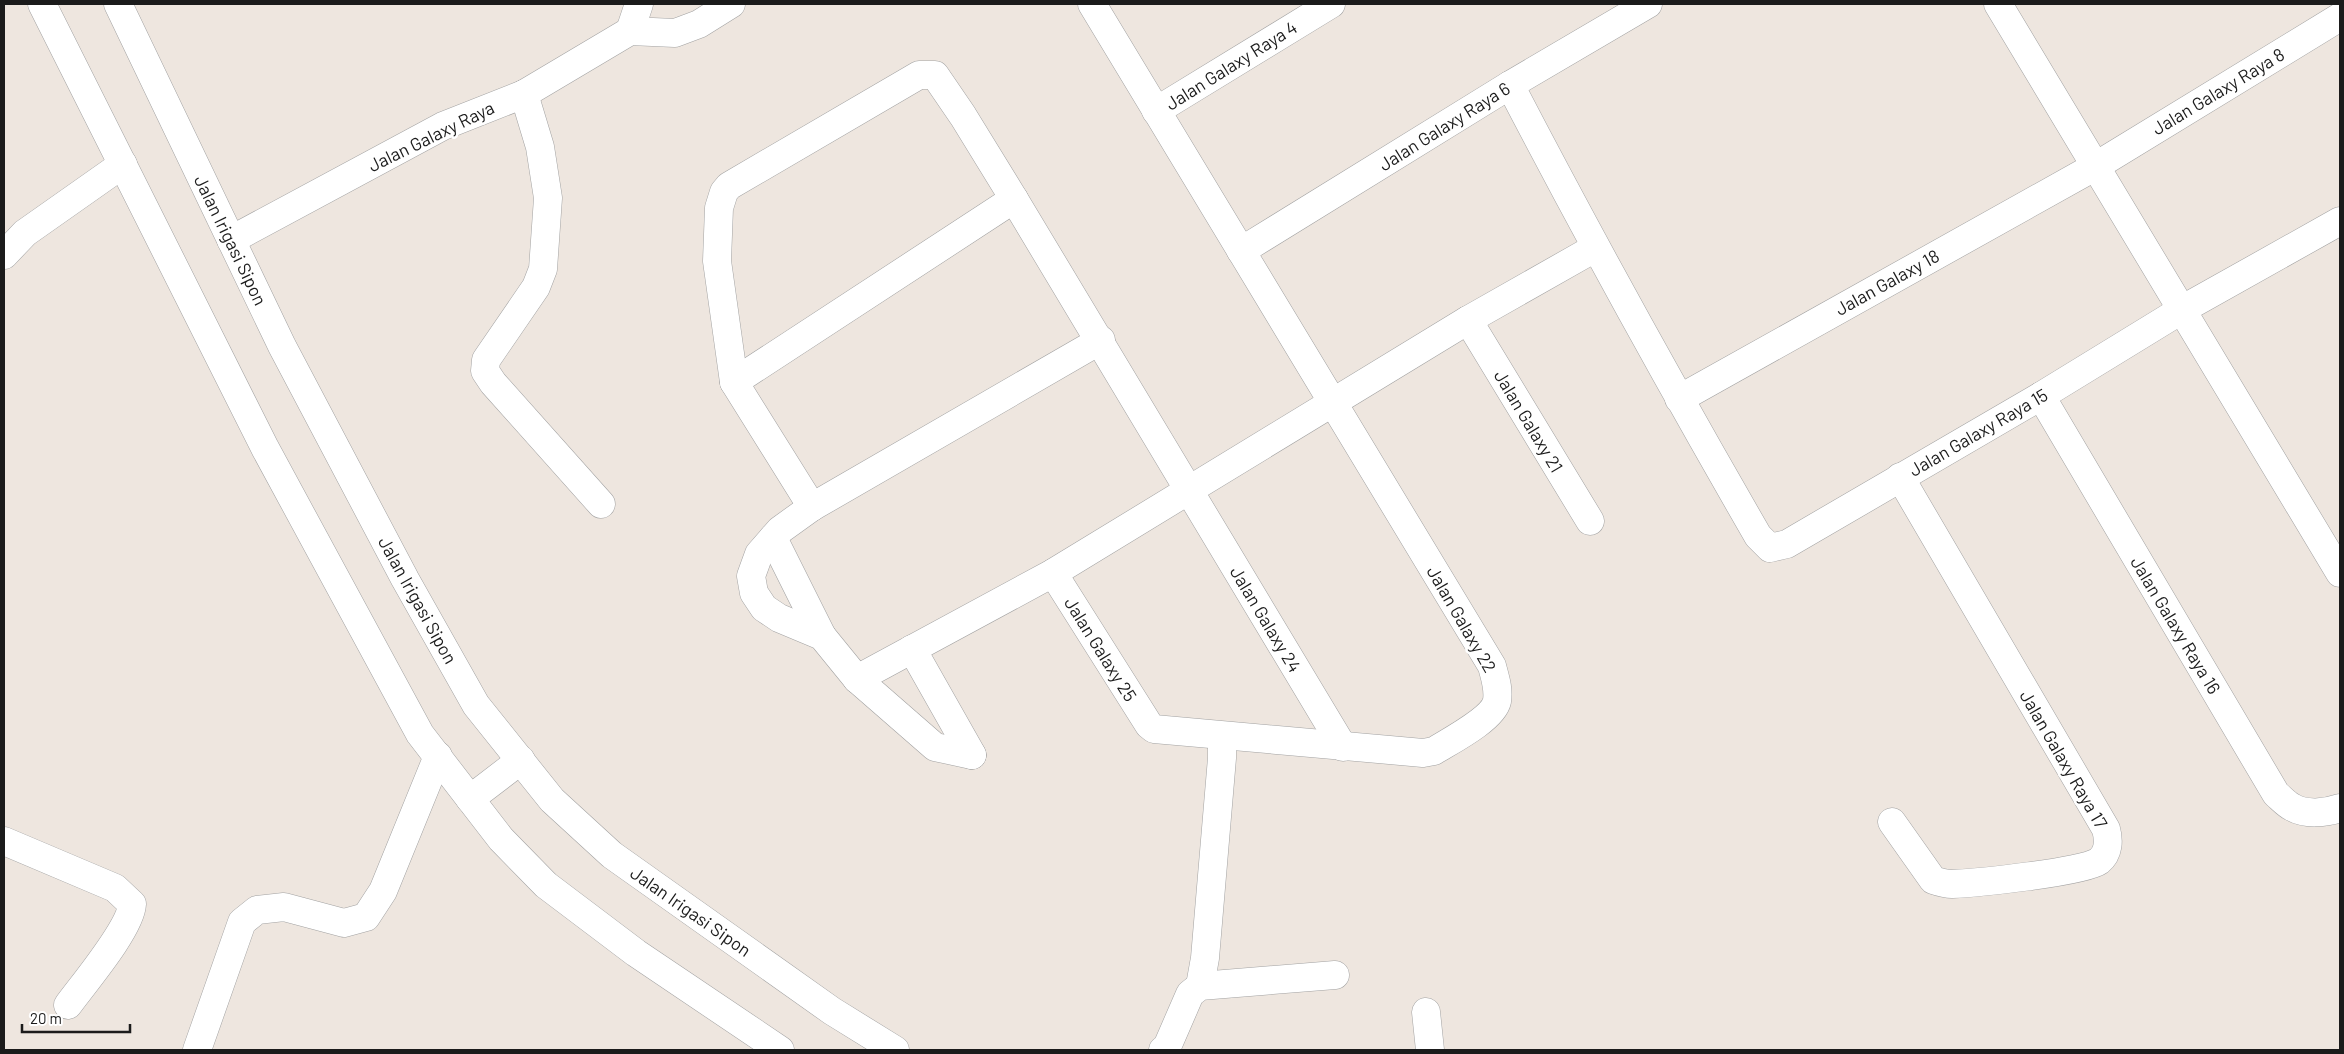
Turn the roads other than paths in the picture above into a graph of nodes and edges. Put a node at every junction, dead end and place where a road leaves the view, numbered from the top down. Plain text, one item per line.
1 (42, 4) edge
2 (118, 4) edge
3 (639, 4) edge
4 (731, 4) edge
5 (1092, 4) edge
6 (1331, 4) edge
7 (1648, 4) edge
8 (1999, 4) edge
9 (2340, 17) edge
10 (630, 31) junction
11 (1510, 85) junction
12 (524, 94) junction
13 (1156, 111) junction
14 (123, 164) junction
15 (2096, 166) junction
16 (1014, 199) junction
17 (2337, 232) edge
18 (231, 240) junction
19 (1595, 248) junction
20 (1242, 251) junction
21 (4, 255) edge
22 (2183, 309) junction
23 (1468, 320) junction
24 (1100, 340) junction
25 (734, 382) junction
26 (2041, 396) junction
27 (1679, 398) junction
28 (1333, 403) junction
29 (1900, 477) junction
30 (1190, 491) junction
31 (601, 504) dead end
32 (812, 507) junction
33 (1590, 521) dead end
34 (2331, 535) edge
35 (773, 538) junction
36 (1053, 573) junction
37 (2340, 573) edge
38 (822, 636) junction
39 (912, 649) junction
40 (857, 679) junction
41 (1149, 725) joint
42 (1222, 736) junction
43 (1343, 747) junction
44 (438, 756) junction
45 (519, 762) junction
46 (472, 798) junction
47 (2340, 808) edge
48 (1892, 822) dead end
49 (4, 841) edge
50 (1335, 975) dead end
51 (1200, 986) junction
52 (68, 1005) dead end
53 (1426, 1012) dead end
54 (197, 1050) edge
55 (780, 1050) edge
56 (895, 1050) edge
57 (1163, 1050) edge
58 (1430, 1050) edge

1 - 14 street
2 - 18 street, Jalan Irigasi Sipon
3 - 10 street
4 - 10 street
5 - 13 street, Jalan Galaxy 22
6 - 13 street, Jalan Galaxy Raya 4
7 - 11 street, Jalan Galaxy Raya 6
8 - 15 street
9 - 15 street, Jalan Galaxy Raya 8
10 - 12 street, Jalan Galaxy Raya
11 - 19 street
11 - 20 street, Jalan Galaxy Raya 6
12 - 18 street, Jalan Galaxy Raya
12 - 31 street
13 - 20 street, Jalan Galaxy 22
14 - 21 street
14 - 44 street
15 - 22 street
15 - 27 street, Jalan Galaxy 18
16 - 24 street, Jalan Galaxy 24
16 - 25 street
16 - 25 street, Jalan Galaxy 24
17 - 22 street, Jalan Galaxy Raya 15
18 - 45 street, Jalan Irigasi Sipon
19 - 23 street
19 - 27 street
20 - 28 street, Jalan Galaxy 22
22 - 26 street, Jalan Galaxy Raya 15
22 - 34 street
23 - 28 street
23 - 33 street, Jalan Galaxy 21
24 - 30 street, Jalan Galaxy 24
24 - 32 street
25 - 32 street
26 - 29 street, Jalan Galaxy Raya 15
26 - 47 street, Jalan Galaxy Raya 16
27 - 29 street, Jalan Galaxy Raya 15
28 - 30 street
28 - 43 street, Jalan Galaxy 22
29 - 48 street, Jalan Galaxy Raya 17
30 - 36 street
30 - 43 street, Jalan Galaxy 24
32 - 35 street
34 - 37 street
35 - 38 street
35 - 38 street
36 - 39 street
36 - 41 street, Jalan Galaxy 25
38 - 40 street
39 - 40 street
39 - 40 street
41 - 42 street, Jalan Galaxy 22
42 - 43 street, Jalan Galaxy 22
42 - 51 street
44 - 46 street
44 - 54 street
45 - 46 street
45 - 56 street, Jalan Irigasi Sipon
46 - 55 street
49 - 52 street
50 - 51 street
51 - 57 street
53 - 58 street

